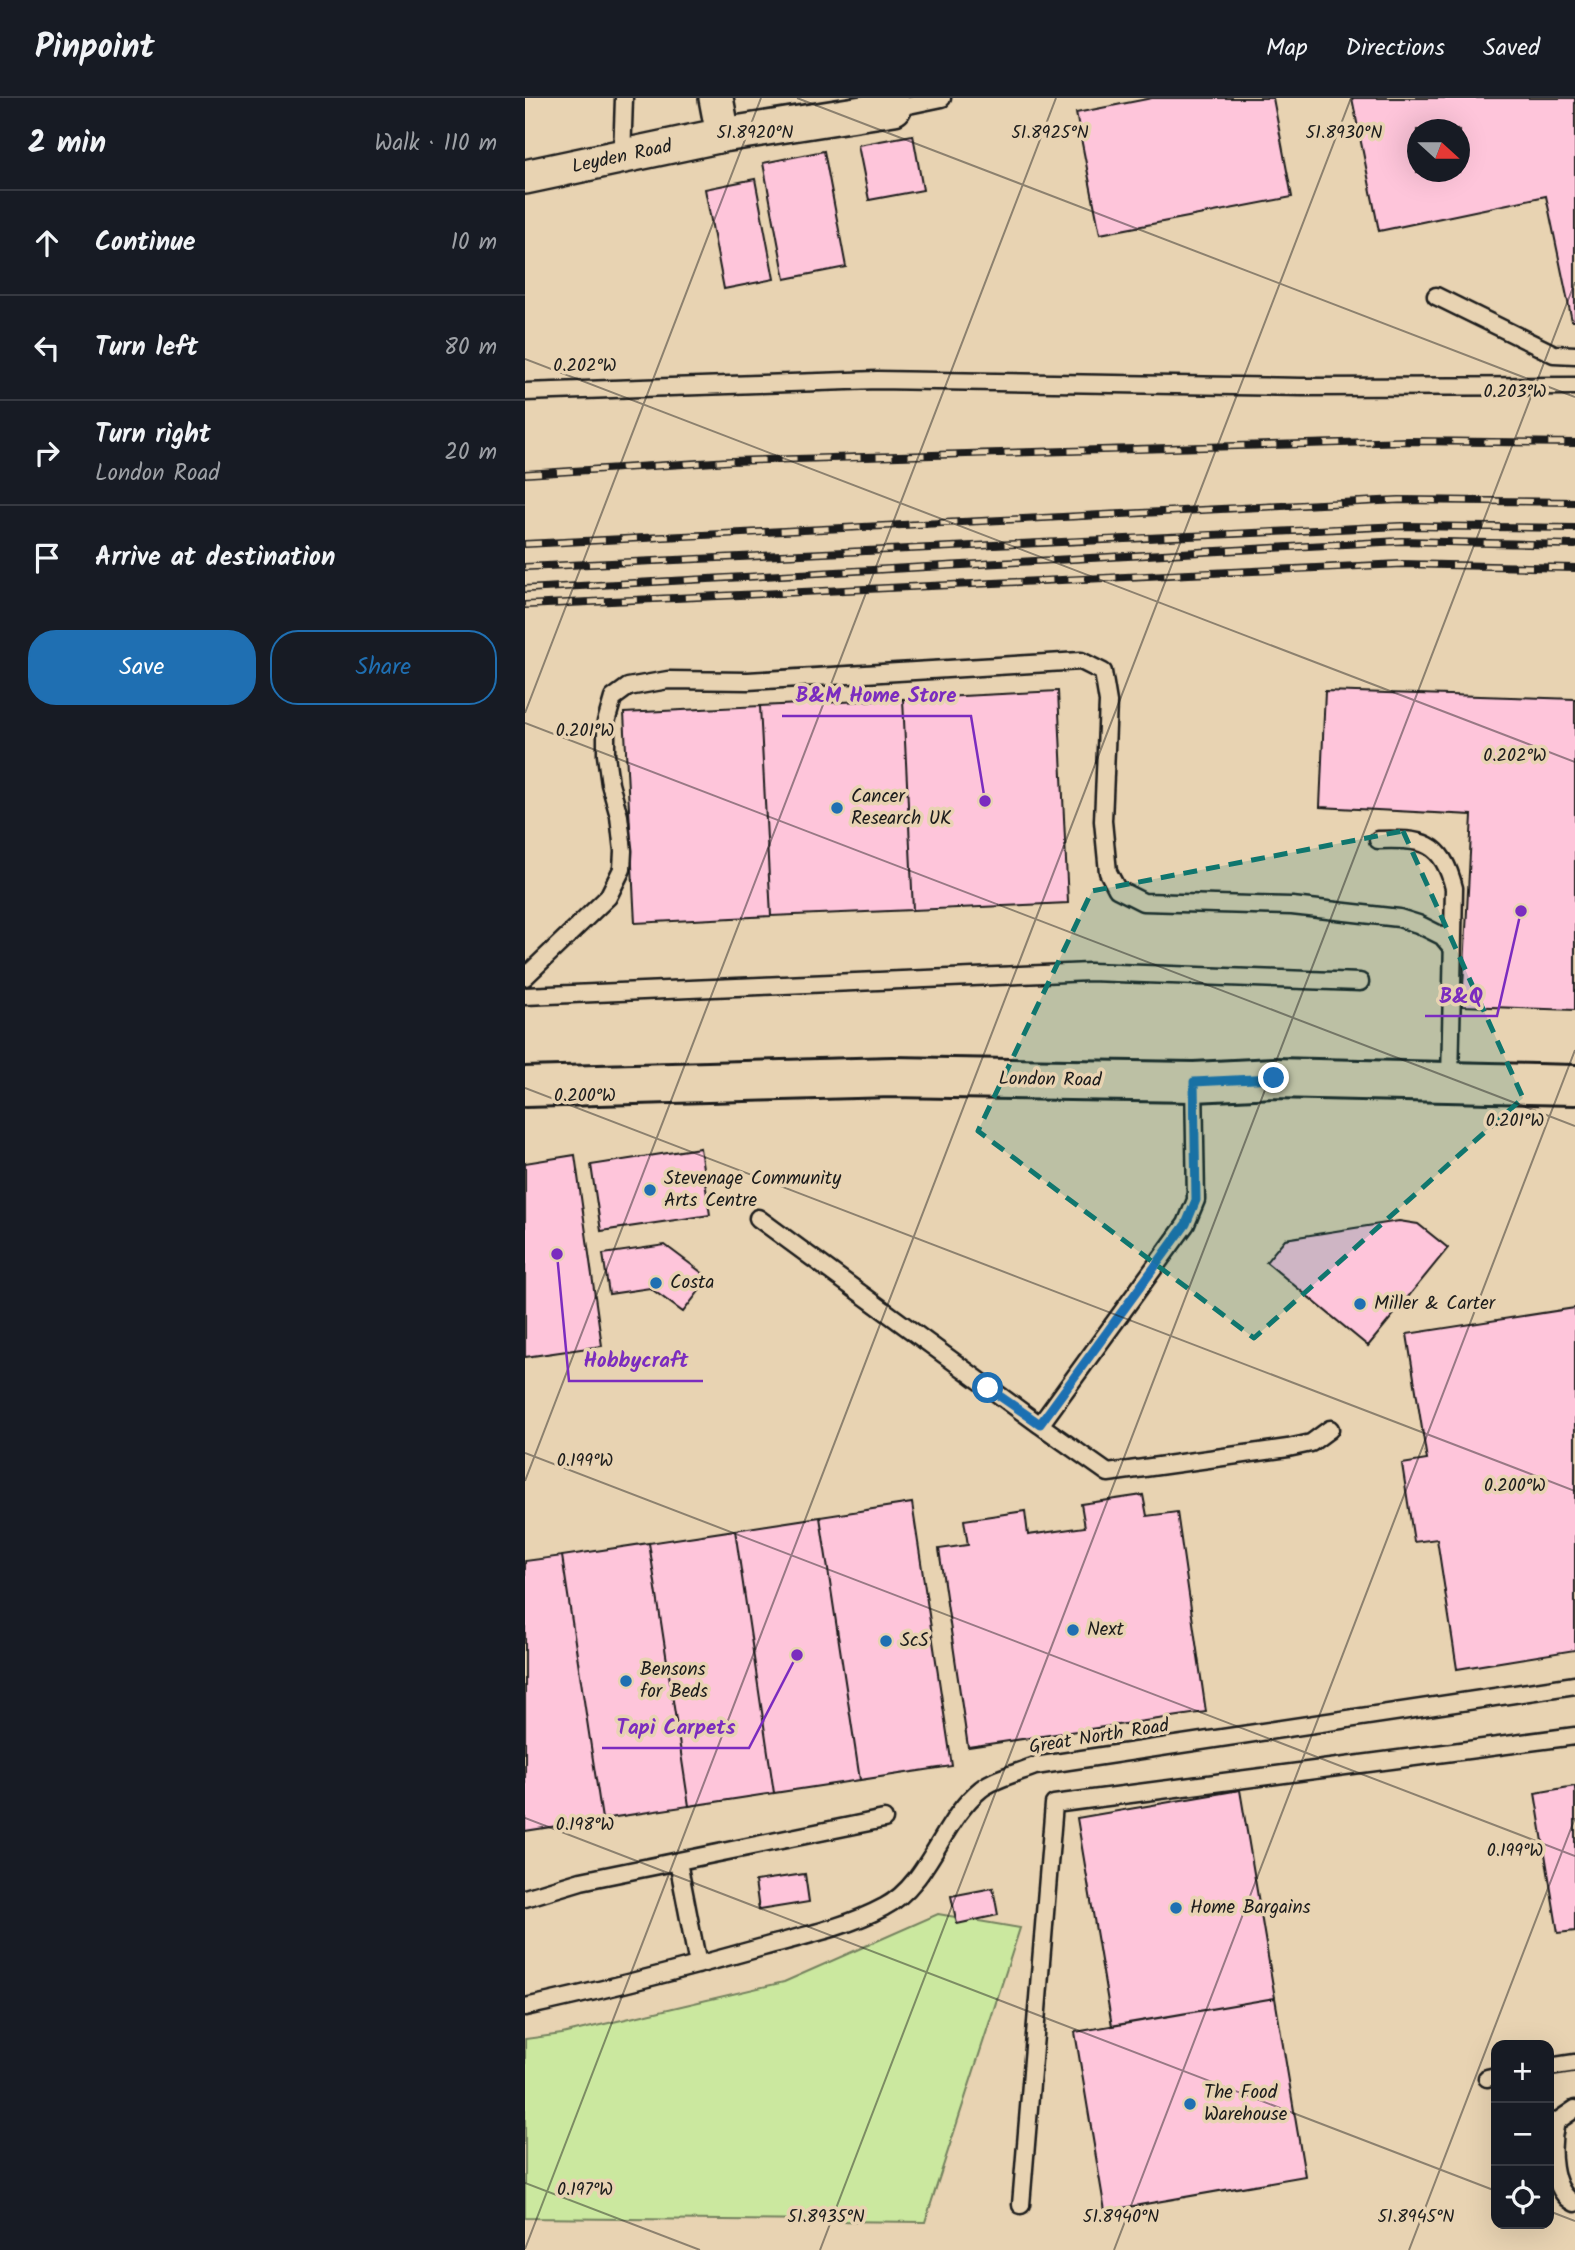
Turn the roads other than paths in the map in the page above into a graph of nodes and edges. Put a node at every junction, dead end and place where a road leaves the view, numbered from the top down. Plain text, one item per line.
1 (624, 98) edge
2 (716, 98) edge
3 (942, 98) edge
4 (894, 108) joint
5 (723, 135) junction
6 (622, 158) junction
7 (525, 177) edge
8 (1436, 296) dead end
9 (1575, 355) edge
10 (1575, 386) edge
11 (525, 392) edge
12 (1378, 840) dead end
13 (1451, 948) junction
14 (525, 977) edge
15 (1360, 982) dead end
16 (525, 996) edge
17 (1194, 1082) junction
18 (1450, 1082) junction
19 (1575, 1085) edge
20 (525, 1087) edge
21 (758, 1218) dead end
22 (1040, 1424) junction
23 (1330, 1429) dead end
24 (1575, 1685) edge
25 (1575, 1736) edge
26 (884, 1819) dead end
27 (678, 1862) junction
28 (525, 1898) edge
29 (698, 1965) junction
30 (525, 2007) edge
31 (1575, 2063) edge
32 (1554, 2066) edge
33 (1575, 2109) edge
34 (1575, 2203) edge
35 (1021, 2205) dead end

1 - 6 lane
2 - 5 street
3 - 4 lane
4 - 5 street, Leyden Road
5 - 6 street, Leyden Road
6 - 7 street, Leyden Road
8 - 9 lane
10 - 11 lane
12 - 13 lane
13 - 14 lane
13 - 18 lane
15 - 16 lane
17 - 18 main road, London Road
17 - 20 main road, London Road
17 - 22 lane
18 - 19 main road, London Road
21 - 22 lane
22 - 23 lane
24 - 29 lane, Great North Road
25 - 35 lane
26 - 27 lane
27 - 28 lane
27 - 29 lane
29 - 30 lane, Great North Road
31 - 32 lane
33 - 34 lane

